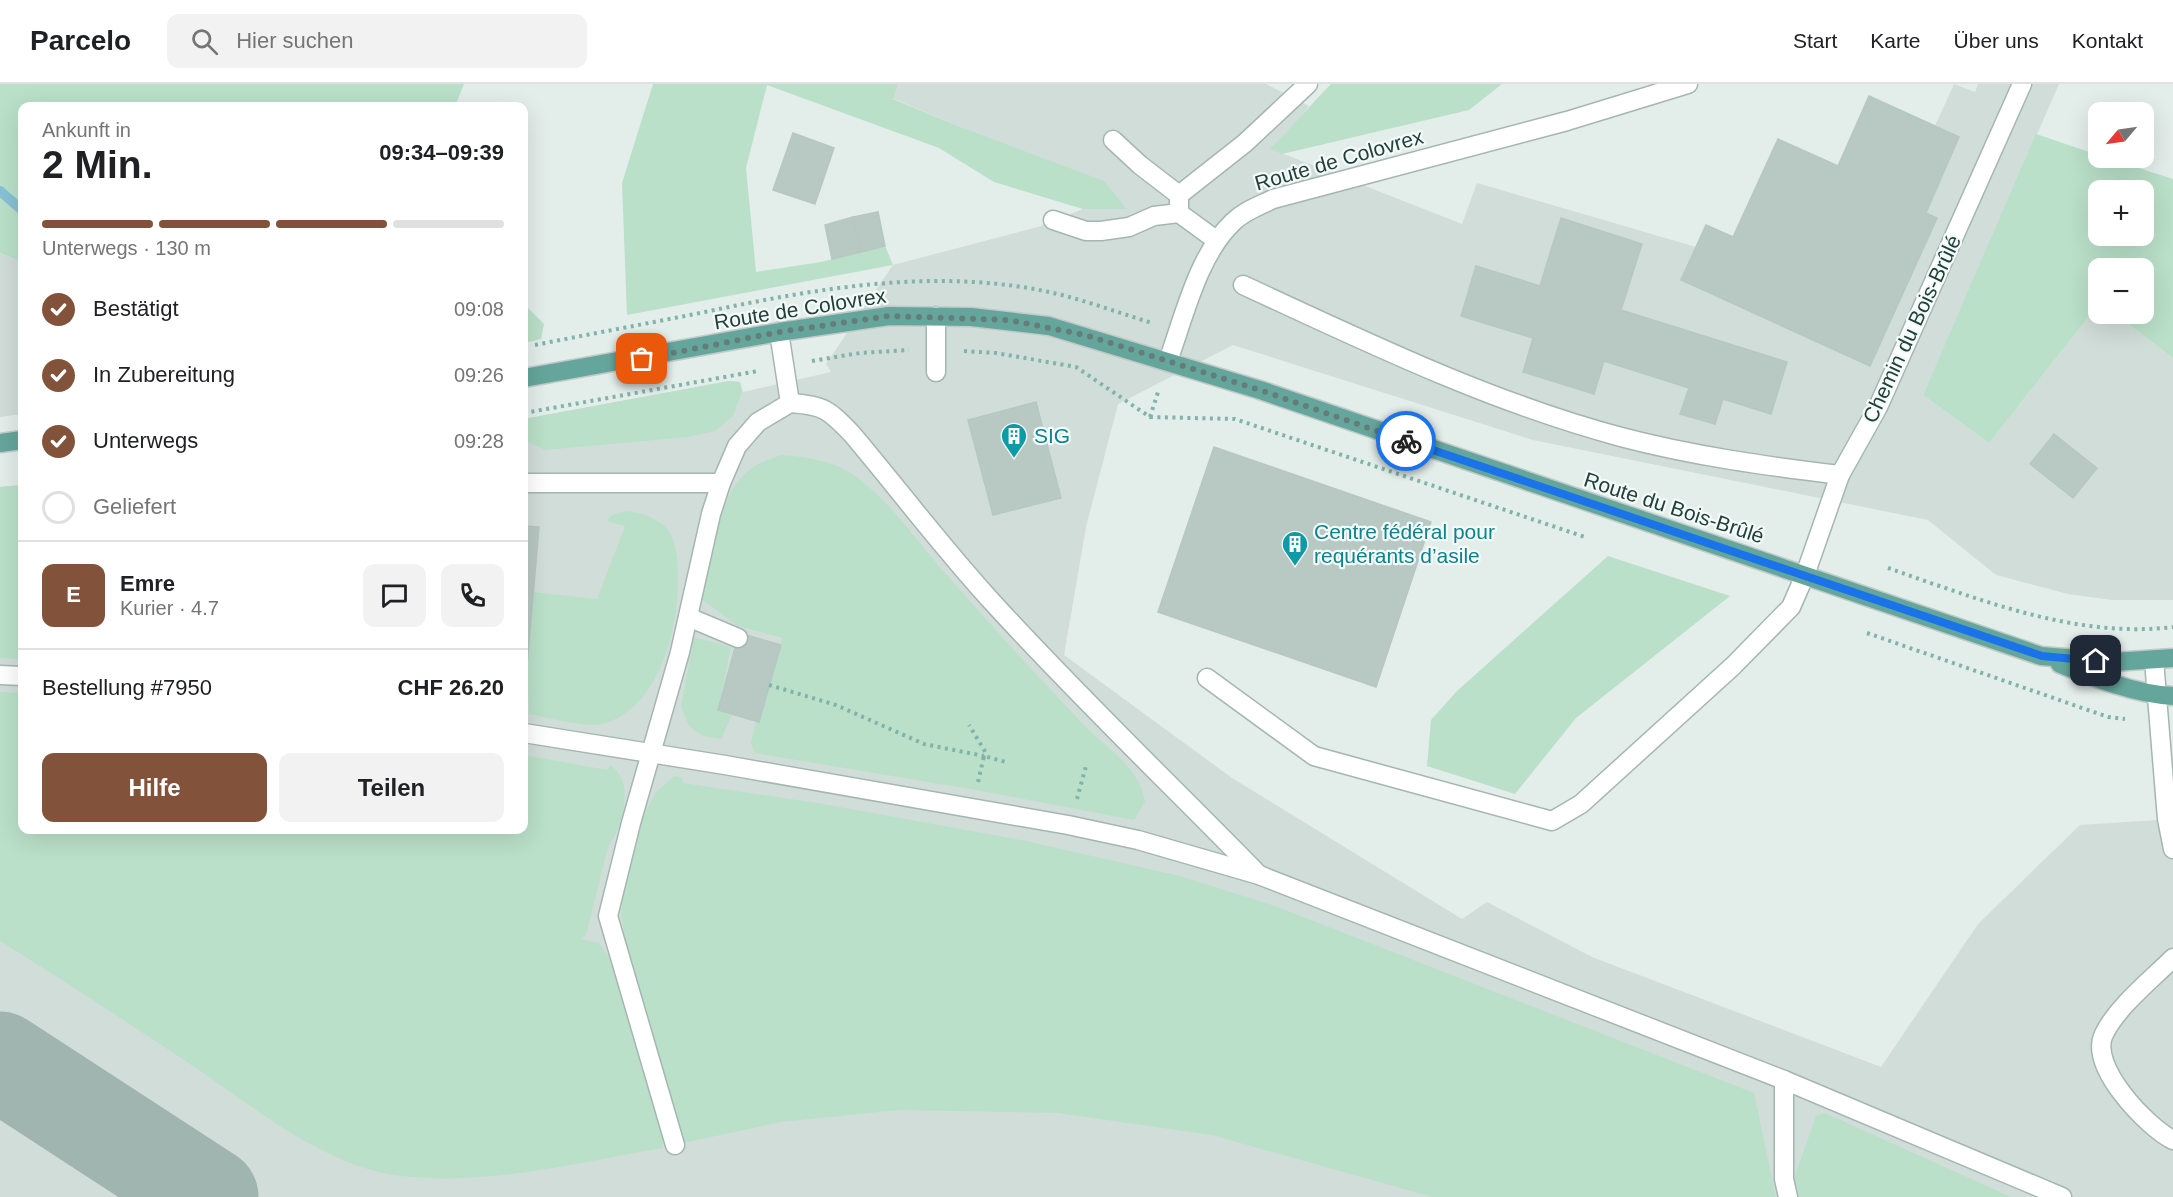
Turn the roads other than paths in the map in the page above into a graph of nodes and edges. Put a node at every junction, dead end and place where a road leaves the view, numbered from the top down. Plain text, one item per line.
1 (1308, 84) edge
2 (1688, 84) edge
3 (2022, 84) edge
4 (1113, 140) dead end
5 (1179, 204) junction
6 (1053, 220) dead end
7 (1216, 240) junction
8 (1243, 285) dead end
9 (936, 316) junction
10 (779, 332) junction
11 (1168, 361) junction
12 (936, 372) dead end
13 (528, 377) edge
14 (790, 403) junction
15 (18, 441) edge
16 (0, 443) edge
17 (1840, 475) junction
18 (528, 483) edge
19 (721, 483) junction
20 (1805, 575) junction
21 (688, 617) junction
22 (738, 638) dead end
23 (2042, 656) junction
24 (2173, 658) edge
25 (2154, 660) junction
26 (0, 675) edge
27 (18, 676) edge
28 (1207, 678) dead end
29 (2165, 695) edge
30 (528, 734) edge
31 (652, 753) junction
32 (2173, 849) edge
33 (1259, 875) junction
34 (2173, 958) edge
35 (1784, 1080) junction
36 (2173, 1140) edge
37 (675, 1145) dead end
38 (1788, 1197) edge
39 (2062, 1197) edge

1 - 5 street
2 - 7 street, Route de Colovrex
3 - 17 street, Chemin du Bois-Brûlé
4 - 5 street
5 - 6 street
5 - 7 street
7 - 11 street, Route de Colovrex
8 - 17 street
9 - 10 main road, Route de Colovrex
9 - 11 main road, Route de Colovrex
9 - 12 street
10 - 13 main road, Route de Colovrex
10 - 14 street
11 - 20 main road, Route du Bois-Brûlé
14 - 19 street
14 - 33 street
15 - 16 main road
17 - 20 street, Chemin du Bois-Brûlé
18 - 19 street
19 - 21 street
20 - 23 main road, Route du Bois-Brûlé
20 - 28 street, Chemin du Bois-Brûlé
21 - 22 street
21 - 31 street
23 - 25 main road, Route du Bois-Brûlé
23 - 29 main road
24 - 25 main road, Route du Bois-Brûlé
25 - 29 street
26 - 27 street
29 - 32 street
30 - 31 street
31 - 33 street
31 - 37 street
33 - 35 street
34 - 36 street
35 - 38 street
35 - 39 street

